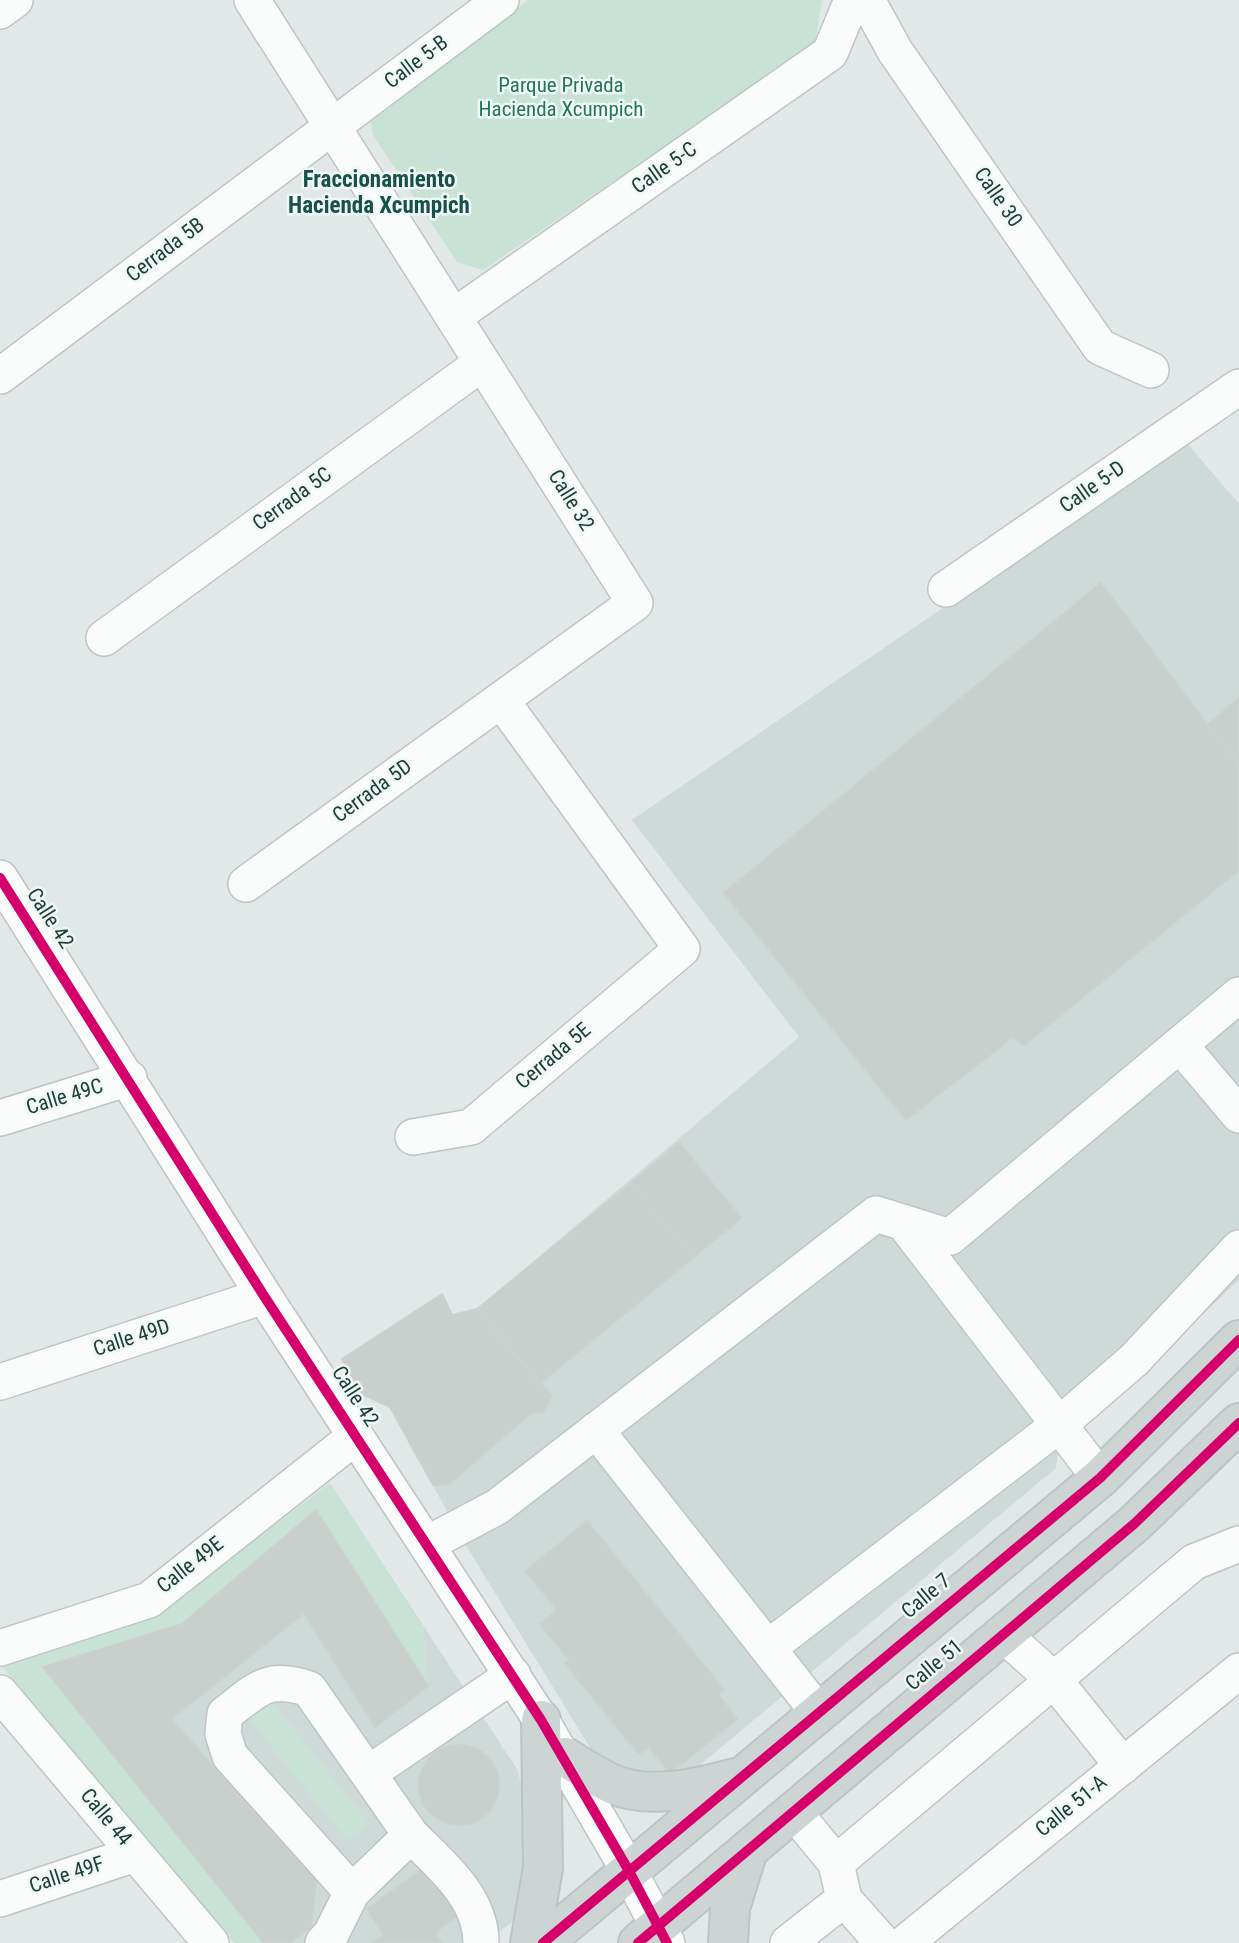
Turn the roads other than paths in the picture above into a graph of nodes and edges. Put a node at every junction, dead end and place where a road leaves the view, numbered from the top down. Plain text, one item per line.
1 (15, 0) edge
2 (252, 0) edge
3 (501, 0) edge
4 (852, 0) edge
5 (867, 0) edge
6 (0, 11) edge
7 (332, 127) junction
8 (453, 317) junction
9 (482, 363) junction
10 (1152, 370) dead end
11 (0, 376) edge
12 (1239, 387) edge
13 (946, 589) dead end
14 (104, 638) dead end
15 (500, 700) junction
16 (0, 878) edge
17 (246, 884) dead end
18 (1239, 995) edge
19 (1180, 1045) junction
20 (129, 1078) junction
21 (1239, 1115) edge
22 (0, 1118) edge
23 (413, 1137) dead end
24 (903, 1222) junction
25 (1239, 1248) edge
26 (264, 1296) junction
27 (1239, 1340) edge
28 (0, 1382) edge
29 (1060, 1424) junction
30 (596, 1430) junction
31 (1237, 1432) edge
32 (356, 1436) junction
33 (1100, 1478) junction
34 (1134, 1524) junction
35 (427, 1545) junction
36 (1233, 1555) edge
37 (1003, 1634) junction
38 (0, 1648) edge
39 (768, 1648) junction
40 (1239, 1671) edge
41 (513, 1675) junction
42 (1054, 1680) junction
43 (0, 1693) edge
44 (818, 1712) junction
45 (541, 1720) junction
46 (565, 1757) junction
47 (1123, 1766) junction
48 (369, 1773) junction
49 (740, 1777) junction
50 (793, 1811) junction
51 (411, 1835) junction
52 (748, 1849) junction
53 (135, 1854) junction
54 (836, 1863) junction
55 (629, 1871) junction
56 (352, 1892) junction
57 (0, 1899) edge
58 (844, 1899) junction
59 (654, 1938) edge
60 (211, 1943) edge
61 (323, 1943) edge
62 (481, 1943) edge
63 (530, 1943) edge
64 (543, 1943) edge
65 (728, 1943) edge
66 (788, 1943) edge
67 (883, 1943) edge
68 (905, 1943) edge

1 - 6 street
2 - 7 street, Calle 32
3 - 7 street, Calle 5-B
4 - 8 street, Calle 5-C
5 - 10 street, Calle 30
7 - 8 street, Calle 32
7 - 11 street, Cerrada 5B
8 - 9 street, Calle 32
9 - 14 street, Cerrada 5C
9 - 15 street, Calle 32
12 - 13 street, Calle 5-D
15 - 17 street, Cerrada 5D
15 - 23 street, Cerrada 5E
16 - 20 street, Calle 42
18 - 19 street
19 - 21 street
19 - 24 street
20 - 22 street, Calle 49C
20 - 26 street, Calle 42
24 - 29 street
24 - 30 street
25 - 29 street
26 - 28 street, Calle 49D
26 - 32 street, Calle 42
27 - 33 main road, Calle 7
29 - 33 street
29 - 39 street
30 - 35 street
30 - 39 street
31 - 34 main road, Calle 51
32 - 35 street, Calle 42
32 - 38 street, Calle 49E
33 - 34 main road
33 - 44 main road, Calle 7
34 - 37 main road, Calle 51
35 - 41 street, Calle 42
36 - 42 street
37 - 42 street
37 - 50 main road, Calle 51
39 - 44 street
40 - 47 street, Calle 51-A
41 - 45 street, Calle 42
41 - 48 street
42 - 47 street
42 - 54 street
43 - 53 street, Calle 44
44 - 49 main road, Calle 7
45 - 46 street, Calle 42
45 - 63 main road
46 - 49 main road
46 - 55 street, Calle 42
47 - 68 street, Calle 51-A
48 - 51 street
48 - 56 street
49 - 55 main road, Calle 7
50 - 52 main road, Calle 51
50 - 54 street
51 - 56 street
51 - 62 street
52 - 59 main road, Calle 51
52 - 65 main road
53 - 57 street, Calle 49F
53 - 60 street, Calle 44
54 - 58 street
55 - 59 street, Calle 42
55 - 64 main road, Calle 7
56 - 61 street
58 - 66 street
58 - 67 street

